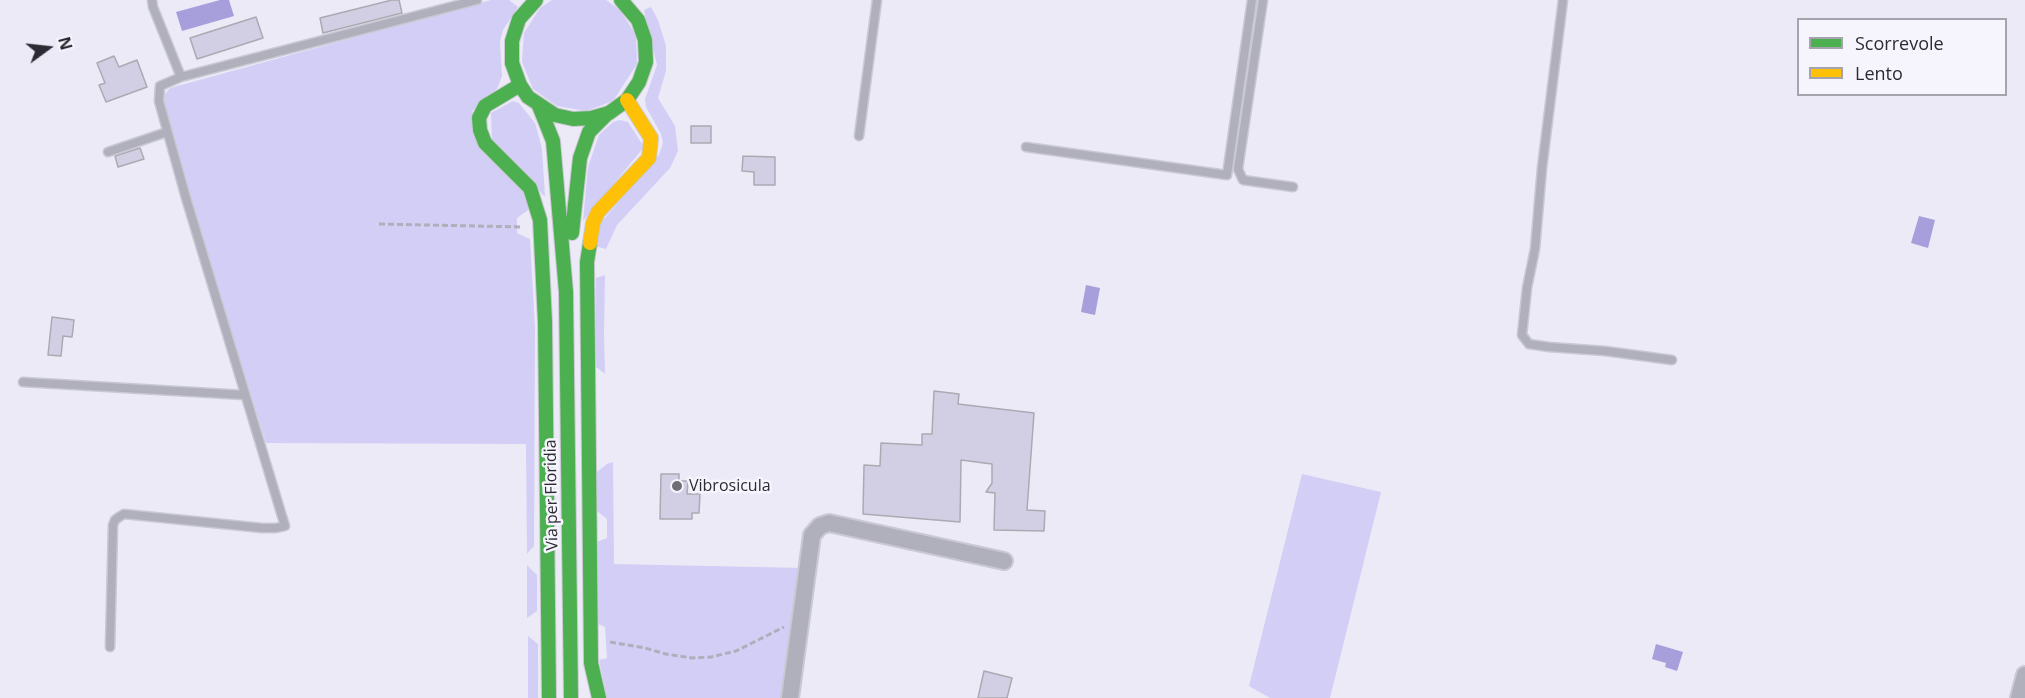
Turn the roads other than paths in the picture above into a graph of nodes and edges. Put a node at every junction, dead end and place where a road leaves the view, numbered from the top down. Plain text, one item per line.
1 (152, 0) edge
2 (477, 0) edge
3 (536, 0) edge
4 (621, 0) edge
5 (877, 0) edge
6 (1252, 0) edge
7 (1263, 0) edge
8 (1563, 0) edge
9 (182, 76) junction
10 (520, 85) junction
11 (627, 100) junction
12 (539, 106) junction
13 (609, 113) junction
14 (167, 132) junction
15 (859, 136) dead end
16 (1026, 147) dead end
17 (108, 152) dead end
18 (1293, 187) dead end
19 (566, 292) junction
20 (1672, 360) dead end
21 (23, 382) dead end
22 (244, 395) junction
23 (1004, 561) dead end
24 (110, 647) dead end
25 (2025, 675) edge
26 (549, 698) edge
27 (571, 698) edge
28 (599, 698) edge
29 (790, 698) edge
30 (2019, 698) edge

1 - 9 lane
2 - 9 lane
3 - 10 street
4 - 11 street
5 - 15 lane
6 - 16 lane
7 - 18 lane
8 - 20 lane
9 - 14 lane
10 - 12 street
10 - 26 street
11 - 13 street
11 - 28 street
12 - 13 street
12 - 19 street
13 - 19 street
14 - 17 lane
14 - 22 lane
19 - 27 street, Via per Floridia
21 - 22 lane
22 - 24 lane
23 - 29 street
25 - 30 street

